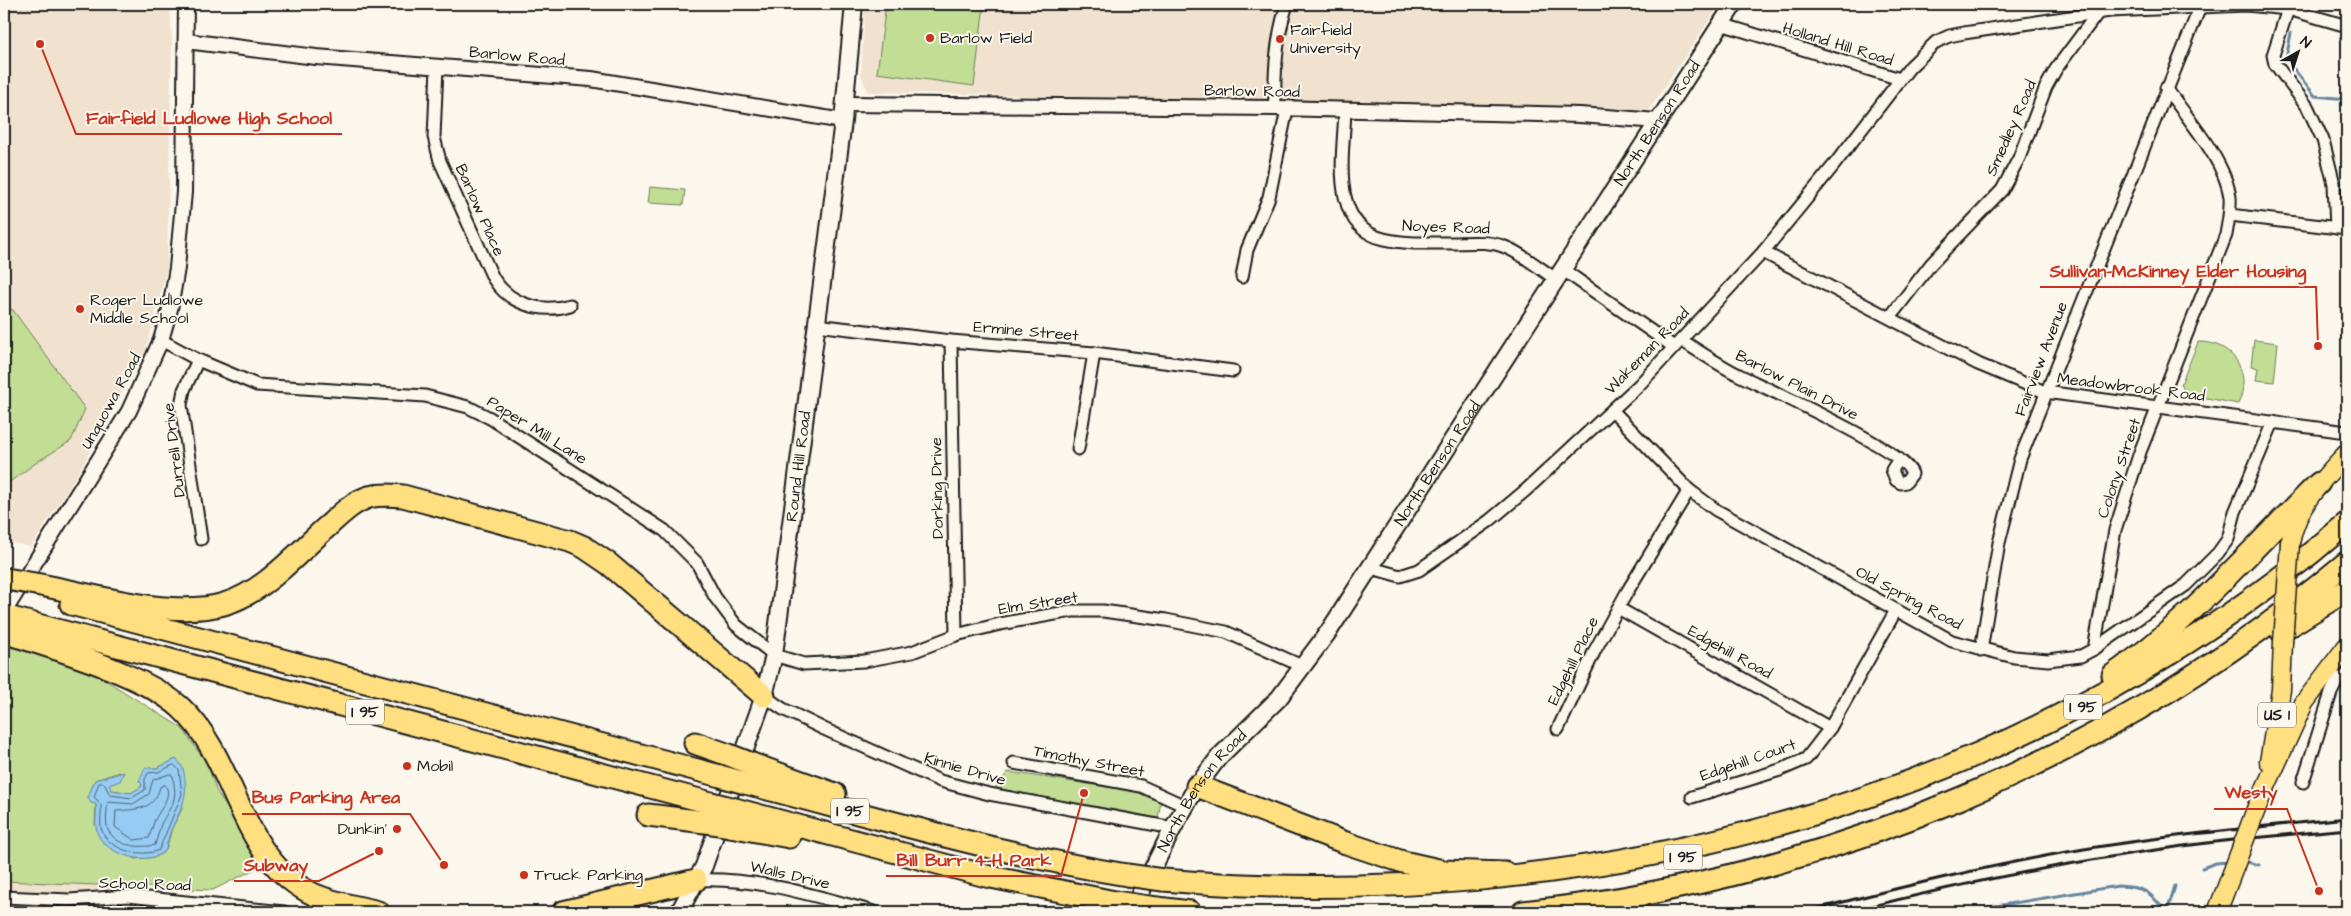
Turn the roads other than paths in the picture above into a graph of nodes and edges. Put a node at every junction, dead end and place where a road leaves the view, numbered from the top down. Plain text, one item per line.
1 (186, 4) edge
2 (854, 4) edge
3 (1287, 4) edge
4 (1734, 4) edge
5 (2112, 7) edge
6 (2200, 7) junction
7 (2288, 9) junction
8 (2096, 14) junction
9 (1721, 24) junction
10 (2347, 26) edge
11 (186, 40) junction
12 (437, 67) junction
13 (1900, 79) junction
14 (2166, 88) junction
15 (845, 104) junction
16 (1281, 109) junction
17 (1345, 110) junction
18 (1658, 121) junction
19 (843, 122) junction
20 (2230, 215) junction
21 (2342, 228) edge
22 (1763, 252) junction
23 (1559, 274) junction
24 (1242, 277) dead end
25 (570, 305) dead end
26 (1890, 318) junction
27 (816, 325) junction
28 (161, 340) junction
29 (951, 341) junction
30 (1677, 343) junction
31 (1094, 353) junction
32 (198, 360) junction
33 (1232, 371) dead end
34 (2045, 392) junction
35 (2158, 407) junction
36 (1613, 411) junction
37 (2273, 422) junction
38 (2347, 432) edge
39 (1078, 449) dead end
40 (2347, 453) edge
41 (1899, 459) dead end
42 (2319, 483) junction
43 (1689, 490) junction
44 (2347, 523) edge
45 (201, 539) dead end
46 (2347, 562) edge
47 (1368, 567) junction
48 (4, 581) edge
49 (38, 590) junction
50 (2347, 590) edge
51 (1618, 608) junction
52 (1896, 612) junction
53 (8, 623) edge
54 (956, 635) junction
55 (2347, 646) edge
56 (2094, 649) junction
57 (1981, 650) junction
58 (774, 655) junction
59 (1304, 667) junction
60 (2347, 675) edge
61 (2177, 686) junction
62 (2281, 686) junction
63 (764, 696) junction
64 (2309, 696) junction
65 (1830, 728) junction
66 (1558, 729) dead end
67 (695, 743) dead end
68 (1982, 758) junction
69 (1014, 763) dead end
70 (749, 773) junction
71 (2303, 782) dead end
72 (1197, 786) junction
73 (2261, 795) junction
74 (1692, 797) dead end
75 (1185, 806) junction
76 (708, 812) junction
77 (648, 815) dead end
78 (1173, 828) junction
79 (1580, 876) junction
80 (696, 880) junction
81 (1646, 894) junction
82 (4, 897) edge
83 (1132, 907) edge
84 (284, 912) edge
85 (378, 912) edge
86 (563, 912) edge
87 (679, 912) edge
88 (874, 912) edge
89 (1190, 912) edge
90 (1523, 912) edge
91 (1559, 912) edge
92 (2217, 912) edge

1 - 11 street, Unquowa Road
2 - 15 main road, Round Hill Road
3 - 16 street
4 - 9 main road, North Benson Road
5 - 6 street, Holland Hill Road
5 - 8 street, Holland Hill Road
6 - 7 street, Holland Hill Road
6 - 14 street, Fairview Avenue
7 - 10 street, Holland Hill Road
7 - 21 street
8 - 13 street, Holland Hill Road
8 - 26 street, Smedley Road
9 - 13 street, Holland Hill Road
9 - 18 main road, North Benson Road
11 - 12 street, Barlow Road
11 - 28 street, Unquowa Road
12 - 19 street, Barlow Road
12 - 25 street, Barlow Place
13 - 22 street, Wakeman Road
14 - 20 street, Colony Street
14 - 34 street, Fairview Avenue
15 - 16 street, Barlow Road
15 - 19 main road, Round Hill Road
16 - 17 street, Barlow Road
16 - 24 street
17 - 18 street, Barlow Road
17 - 23 street, Noyes Road
18 - 23 main road, North Benson Road
19 - 27 main road, Round Hill Road
20 - 21 street
20 - 35 street, Colony Street
22 - 26 street, Meadowbrook Road
22 - 30 street, Wakeman Road
23 - 30 street, Noyes Road
23 - 47 main road, North Benson Road
26 - 34 street, Meadowbrook Road
27 - 29 street, Ermine Street
27 - 58 main road, Round Hill Road
28 - 32 street, Paper Mill Lane
28 - 53 street, Unquowa Road
29 - 31 street, Ermine Street
29 - 54 street, Dorking Drive
30 - 36 street, Wakeman Road
30 - 41 street, Barlow Plain Drive
31 - 33 street, Ermine Street
31 - 39 street
32 - 45 street, Durrell Drive
32 - 58 street, Paper Mill Lane
34 - 35 street, Meadowbrook Road
34 - 57 street, Fairview Avenue
35 - 37 street, Meadowbrook Road
35 - 56 street, Colony Street
36 - 43 street, Old Spring Road
36 - 47 street, Wakeman Road
37 - 38 street, Meadowbrook Road
37 - 56 street, Old Spring Road
40 - 42 main road, US 1
42 - 62 main road, US 1, bridge
42 - 68 highway
43 - 51 street
43 - 52 street, Old Spring Road
44 - 68 highway, I 95
46 - 61 highway, I 95
47 - 59 main road, North Benson Road
48 - 49 highway, bridge
49 - 63 highway
49 - 70 highway, I 95, bridge
50 - 61 highway
51 - 65 street, Edgehill Road
51 - 66 street, Edgehill Place
52 - 57 street, Old Spring Road
52 - 65 street
53 - 76 highway, I 95
53 - 85 highway
54 - 58 street, Elm Street
54 - 59 street, Elm Street
55 - 64 main road, US 1
56 - 57 street, Old Spring Road
58 - 63 main road, Round Hill Road
59 - 72 main road, North Benson Road
60 - 71 street
61 - 81 highway, I 95
62 - 64 main road
62 - 73 main road, US 1
63 - 78 street, Kinnie Drive
63 - 80 main road, Round Hill Road
64 - 73 main road, US 1
65 - 74 street, Edgehill Court
67 - 70 highway, bridge
68 - 79 highway, I 95
69 - 75 street, Timothy Street
70 - 79 highway, I 95, bridge
72 - 75 main road, North Benson Road
72 - 79 highway
73 - 92 main road, US 1, bridge
75 - 78 main road, North Benson Road
76 - 77 highway
76 - 83 highway, I 95, bridge
78 - 83 main road, North Benson Road
80 - 86 highway
80 - 87 main road, Round Hill Road
80 - 88 street, Walls Drive
81 - 90 highway, I 95
81 - 91 highway
82 - 84 street, School Road
83 - 89 highway, I 95

